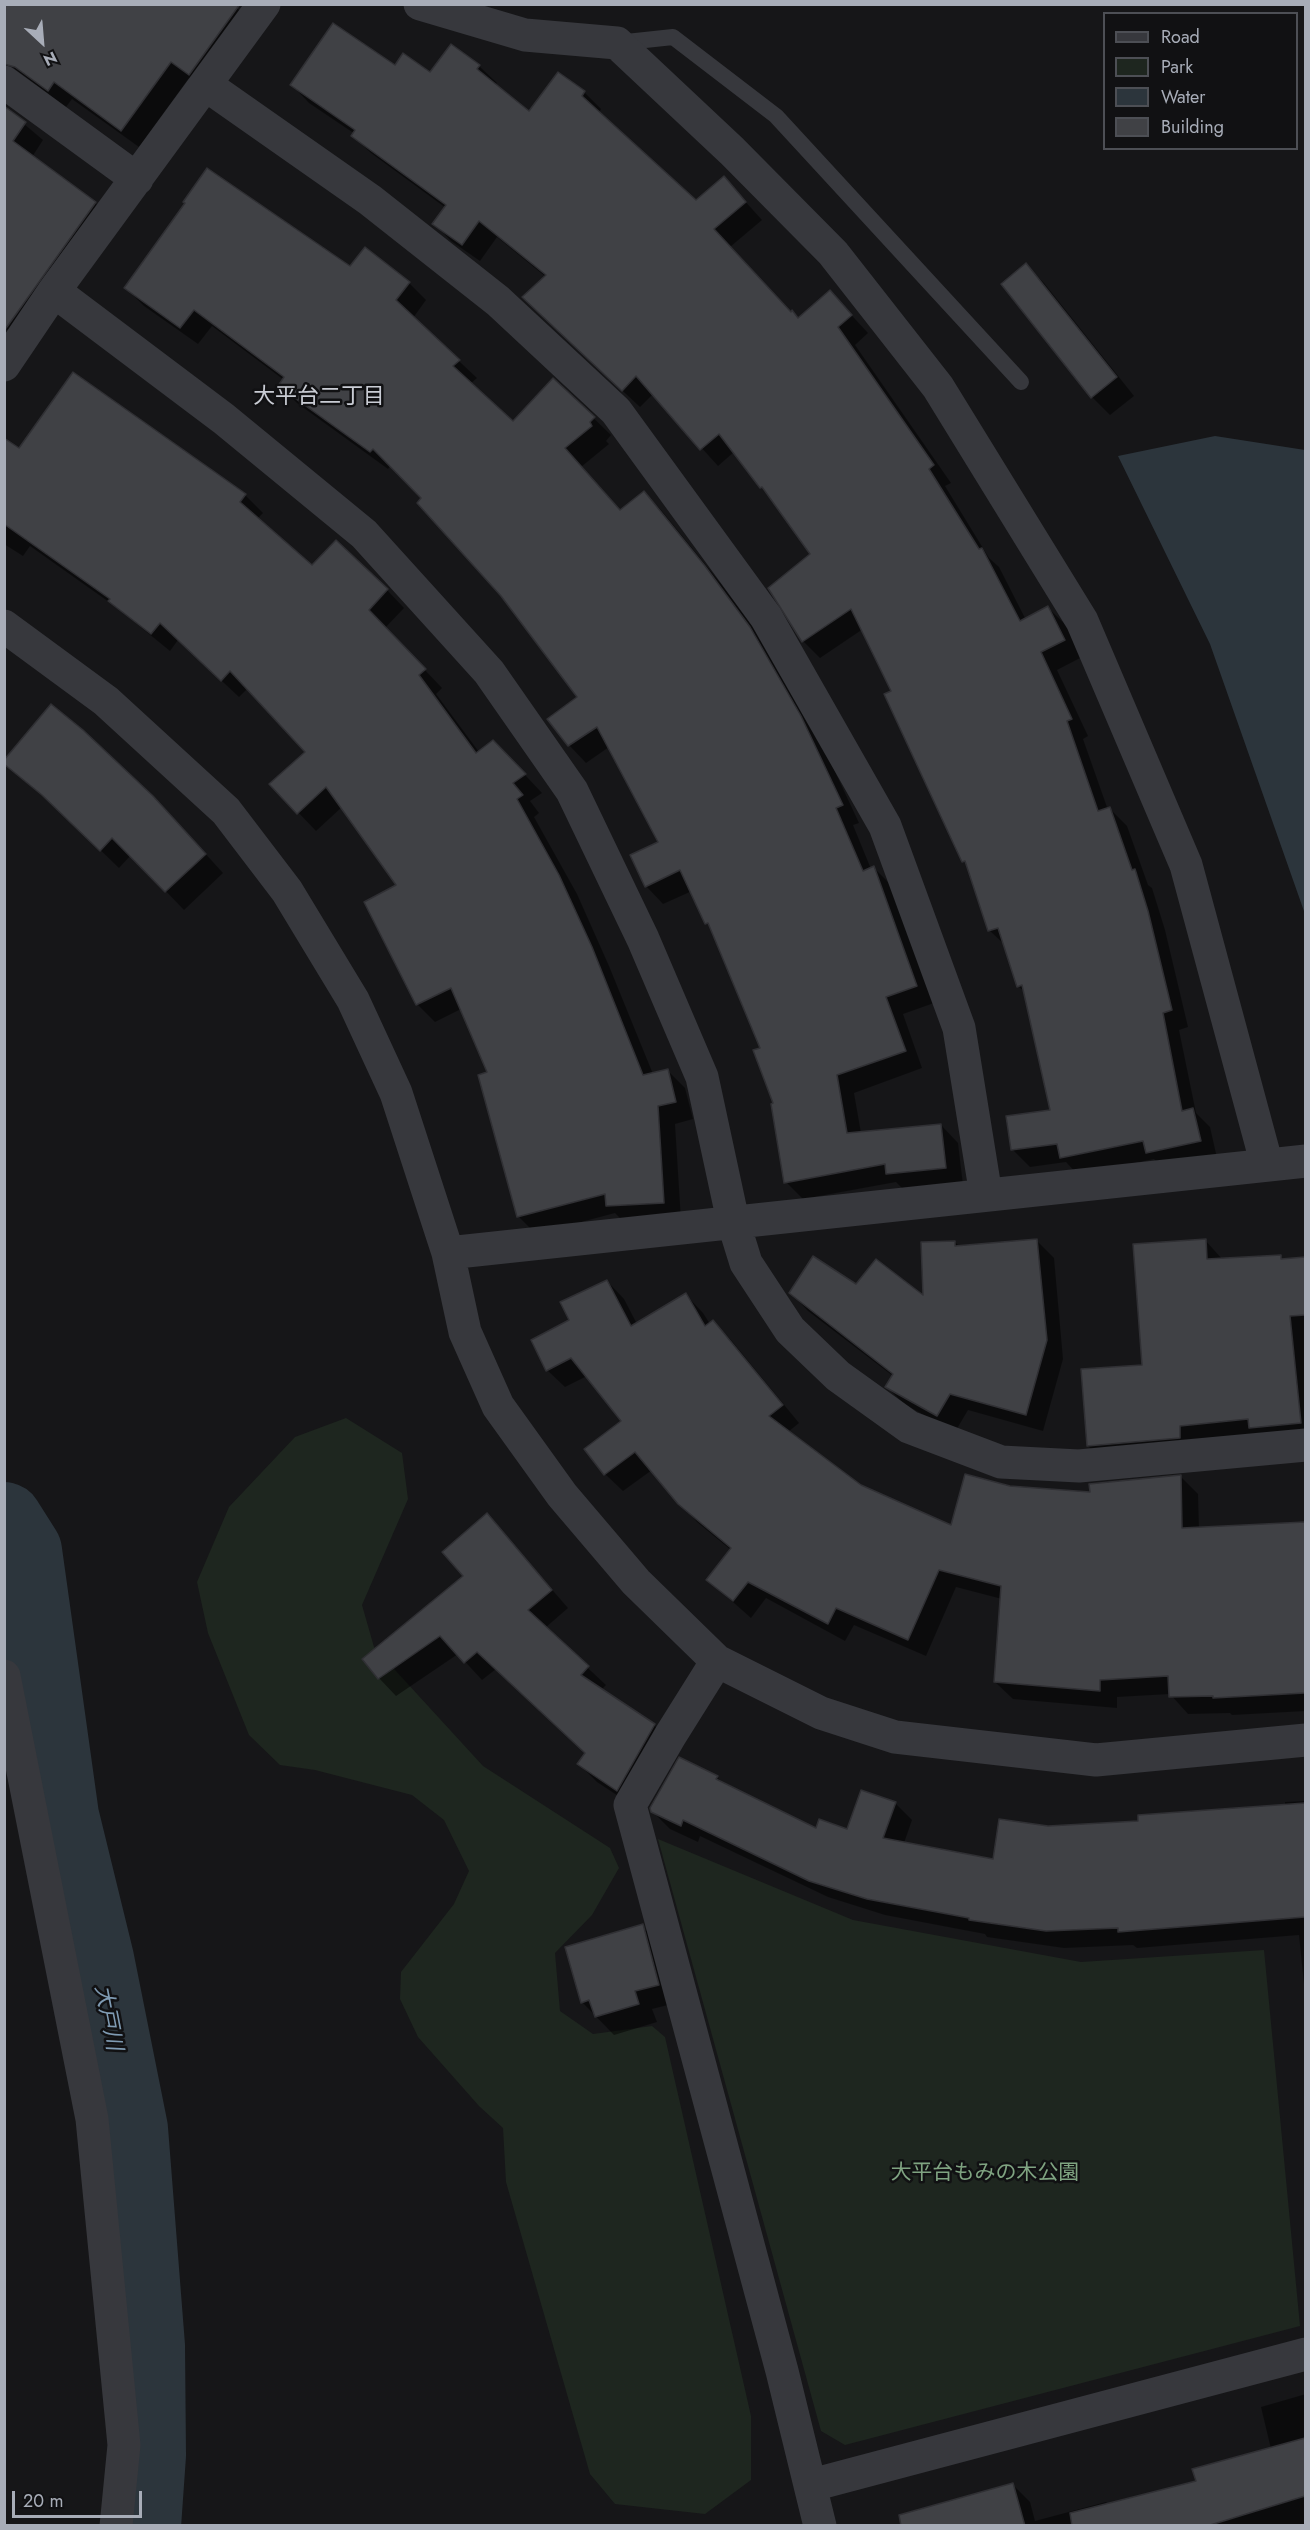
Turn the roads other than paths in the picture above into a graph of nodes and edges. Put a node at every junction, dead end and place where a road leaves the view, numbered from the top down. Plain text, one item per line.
1 (264, 4) edge
2 (420, 4) edge
3 (617, 43) junction
4 (4, 82) edge
5 (206, 85) junction
6 (137, 179) junction
7 (54, 291) junction
8 (4, 365) edge
9 (1021, 382) dead end
10 (4, 626) edge
11 (1305, 1161) edge
12 (1267, 1165) junction
13 (986, 1195) junction
14 (734, 1221) junction
15 (448, 1253) junction
16 (1305, 1445) edge
17 (717, 1661) junction
18 (4, 1676) edge
19 (1305, 1740) edge
20 (1305, 2354) edge
21 (812, 2485) junction
22 (116, 2526) edge
23 (820, 2526) edge

1 - 5 street
2 - 3 street
3 - 9 lane
3 - 12 street
4 - 6 street
5 - 6 street
5 - 13 street
6 - 7 street
7 - 8 street
7 - 14 street
10 - 15 street
11 - 12 street
12 - 13 street
13 - 14 street
14 - 15 street
14 - 16 street
15 - 17 street
17 - 19 street
17 - 21 street
18 - 22 street
20 - 21 street
21 - 23 street

